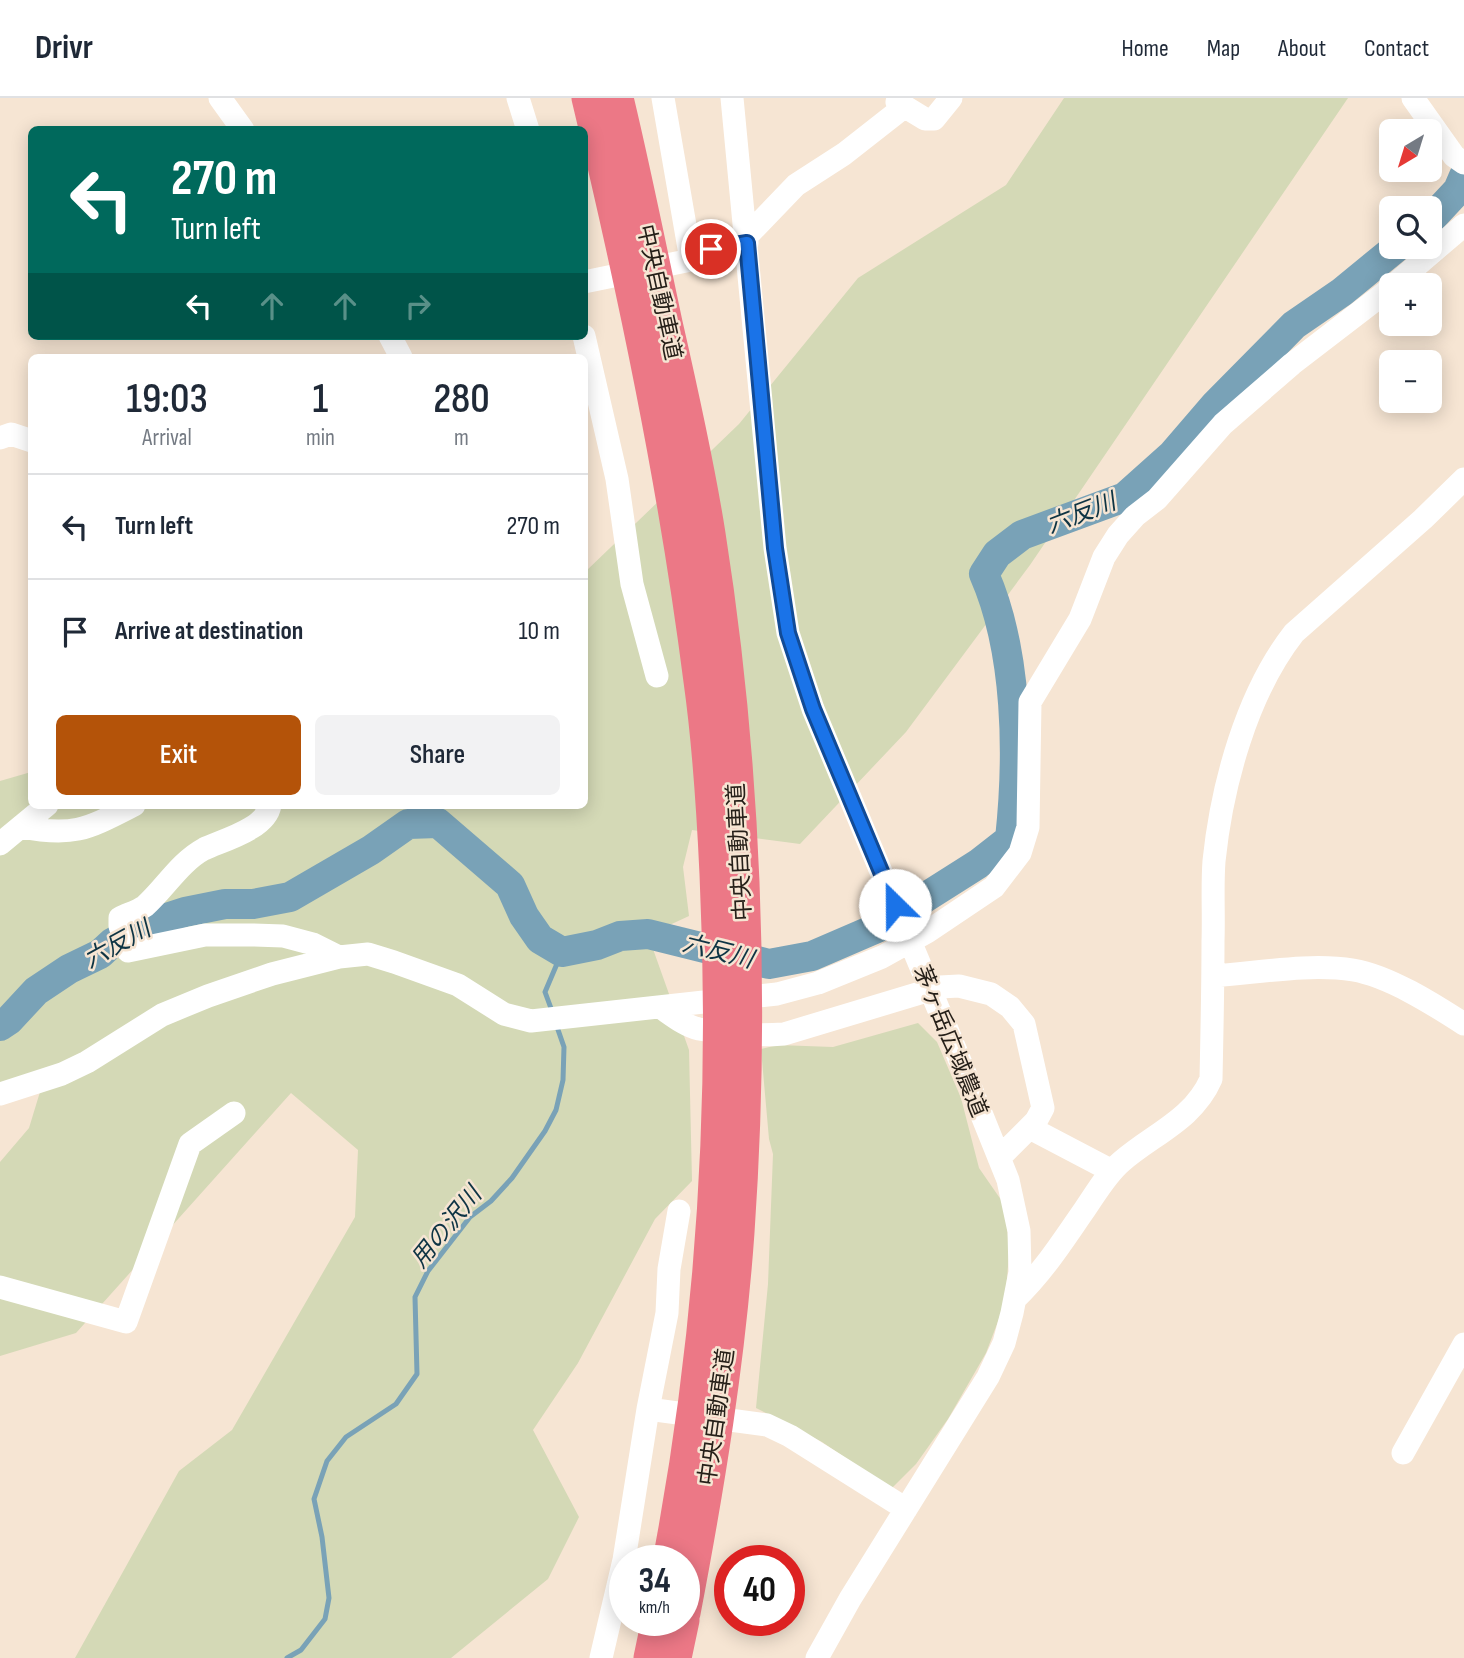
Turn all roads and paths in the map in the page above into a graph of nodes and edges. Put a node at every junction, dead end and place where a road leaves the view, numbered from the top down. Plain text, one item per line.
1 (220, 98) edge
2 (518, 98) edge
3 (588, 98) edge
4 (617, 98) edge
5 (663, 98) edge
6 (732, 98) edge
7 (951, 98) edge
8 (1413, 98) edge
9 (240, 126) edge
10 (527, 126) edge
11 (1459, 159) edge
12 (1464, 225) edge
13 (746, 240) junction
14 (691, 260) junction
15 (1408, 273) edge
16 (588, 282) edge
17 (1379, 297) edge
18 (590, 383) edge
19 (0, 438) edge
20 (28, 440) edge
21 (1464, 479) edge
22 (657, 676) dead end
23 (725, 803) junction
24 (42, 809) edge
25 (127, 809) edge
26 (269, 809) edge
27 (21, 827) junction
28 (0, 844) edge
29 (339, 957) junction
30 (1213, 976) junction
31 (660, 1007) junction
32 (1464, 1024) edge
33 (0, 1094) edge
34 (234, 1113) dead end
35 (731, 1124) junction
36 (1030, 1128) junction
37 (999, 1158) junction
38 (1112, 1171) junction
39 (679, 1211) dead end
40 (0, 1287) edge
41 (1015, 1298) junction
42 (1464, 1344) edge
43 (652, 1410) junction
44 (1403, 1453) dead end
45 (906, 1509) junction
46 (672, 1545) edge
47 (697, 1545) edge
48 (655, 1636) edge
49 (680, 1636) edge
50 (601, 1658) edge
51 (650, 1658) edge
52 (675, 1658) edge
53 (817, 1658) edge

1 - 9 street
2 - 10 street
3 - 23 highway, 中央自動車道
4 - 23 highway, 中央自動車道
5 - 14 street
6 - 13 street, 茅ヶ岳広域農道
7 - 13 street
8 - 11 street
12 - 15 street
13 - 14 street
13 - 37 street, 茅ヶ岳広域農道
14 - 16 street
17 - 31 street
18 - 22 street
19 - 20 street
21 - 30 street
23 - 35 highway, 中央自動車道
24 - 27 street
25 - 27 street
26 - 29 street
27 - 28 street
29 - 31 street
29 - 33 street
30 - 32 street
30 - 38 street
31 - 36 street
34 - 40 street
35 - 46 highway, 中央自動車道
35 - 47 highway, 中央自動車道
36 - 37 street
36 - 38 street
37 - 41 street, 茅ヶ岳広域農道
38 - 41 street
39 - 43 street
41 - 45 street, 茅ヶ岳広域農道
42 - 44 street
43 - 45 street
43 - 50 street
45 - 53 street, 茅ヶ岳広域農道
48 - 51 highway
49 - 52 highway

